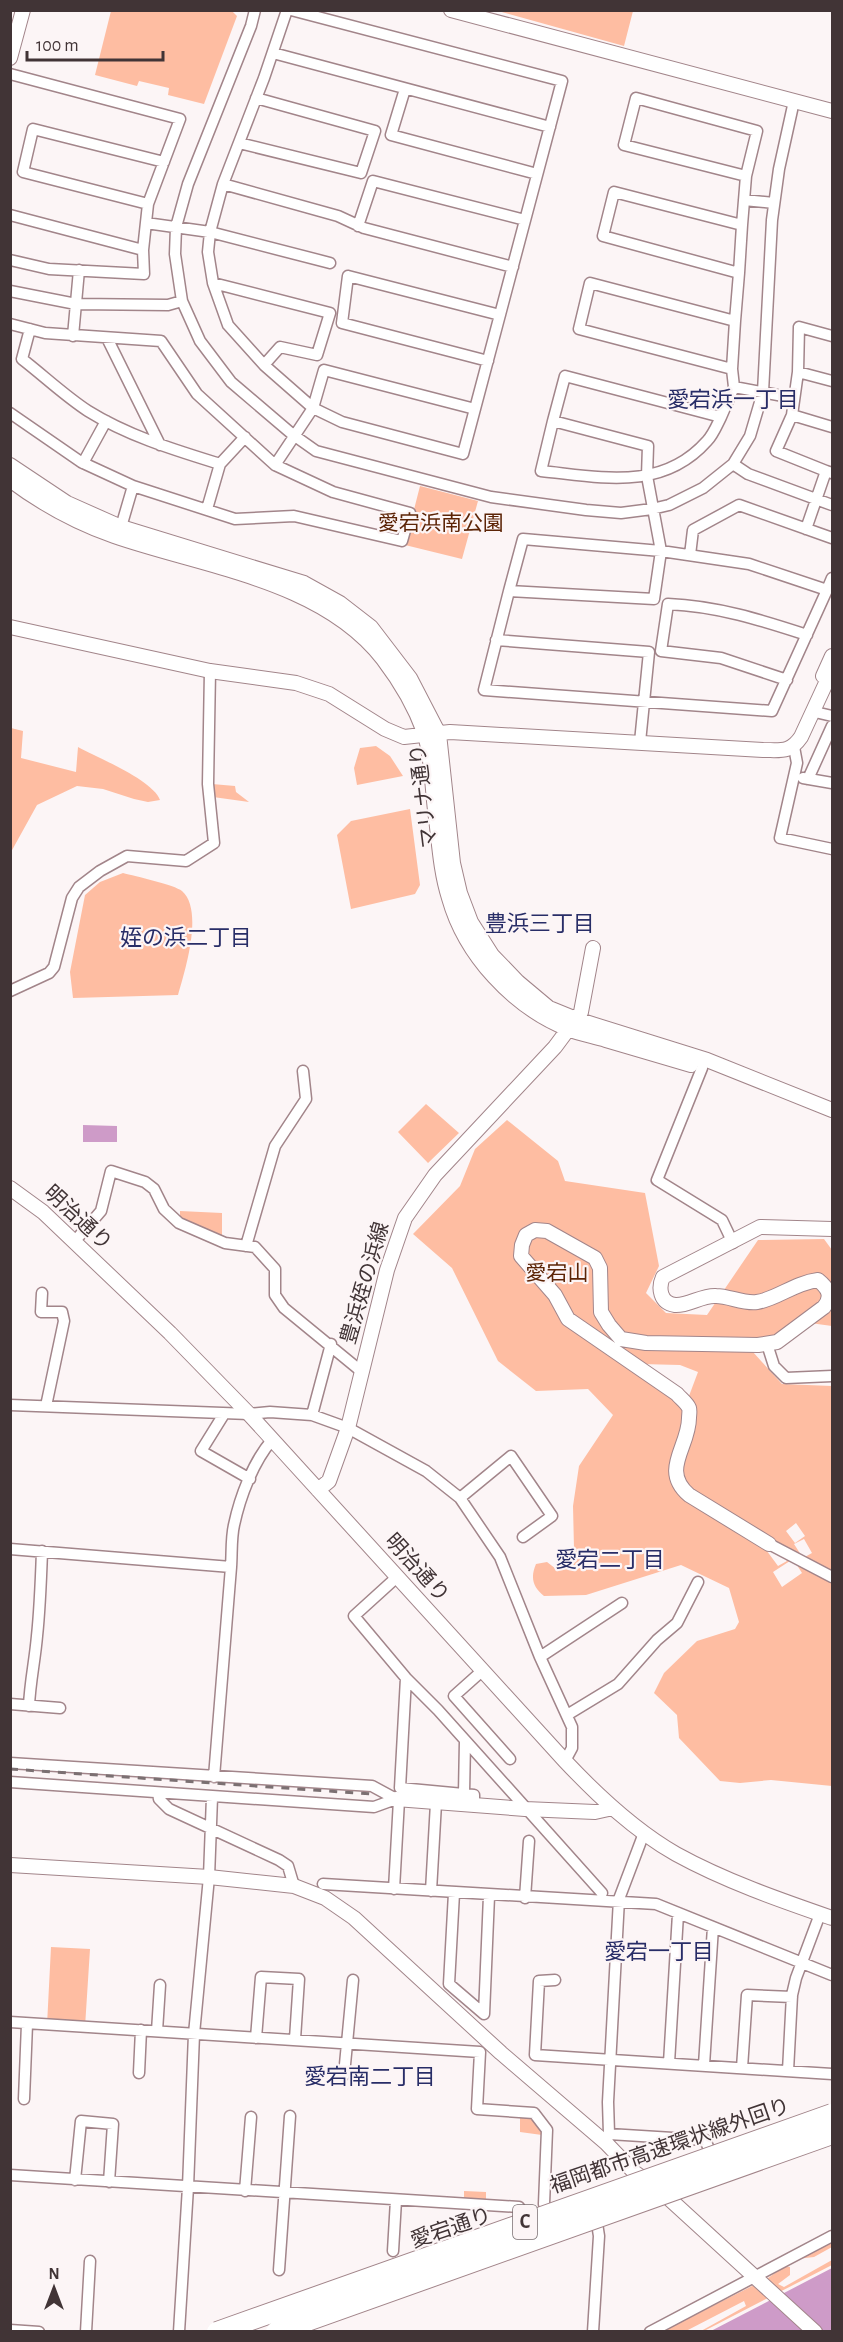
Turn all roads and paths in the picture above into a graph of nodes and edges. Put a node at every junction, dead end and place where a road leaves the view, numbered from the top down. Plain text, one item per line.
1 (23, 10) edge
2 (255, 10) edge
3 (289, 10) edge
4 (451, 10) edge
5 (273, 53) junction
6 (10, 58) edge
7 (10, 74) edge
8 (405, 89) junction
9 (256, 98) junction
10 (794, 101) junction
11 (832, 111) edge
12 (550, 127) junction
13 (239, 143) junction
14 (164, 162) junction
15 (537, 174) junction
16 (746, 176) junction
17 (223, 184) junction
18 (744, 200) junction
19 (774, 203) junction
20 (148, 204) junction
21 (10, 215) edge
22 (525, 220) junction
23 (146, 223) junction
24 (742, 225) junction
25 (358, 226) junction
26 (176, 227) junction
27 (210, 232) junction
28 (143, 250) junction
29 (10, 260) edge
30 (330, 263) dead end
31 (513, 267) junction
32 (79, 270) junction
33 (739, 273) junction
34 (213, 283) junction
35 (10, 291) edge
36 (182, 302) junction
37 (76, 304) junction
38 (500, 315) junction
39 (735, 321) junction
40 (10, 324) edge
41 (30, 329) junction
42 (73, 336) junction
43 (832, 336) edge
44 (107, 338) junction
45 (488, 361) junction
46 (264, 365) junction
47 (732, 369) junction
48 (798, 372) junction
49 (832, 381) edge
50 (734, 387) junction
51 (763, 392) junction
52 (794, 398) junction
53 (314, 408) junction
54 (476, 409) junction
55 (10, 412) edge
56 (792, 415) junction
57 (721, 417) junction
58 (553, 420) junction
59 (106, 421) junction
60 (832, 427) edge
61 (294, 435) junction
62 (245, 437) junction
63 (160, 445) junction
64 (83, 463) junction
65 (220, 464) junction
66 (733, 464) junction
67 (10, 465) edge
68 (275, 465) junction
69 (829, 472) edge
70 (647, 476) junction
71 (10, 480) edge
72 (133, 486) junction
73 (816, 500) junction
74 (832, 505) edge
75 (207, 509) junction
76 (652, 509) junction
77 (806, 529) junction
78 (118, 532) junction
79 (832, 538) edge
80 (662, 551) junction
81 (690, 555) junction
82 (832, 578) edge
83 (827, 590) junction
84 (509, 591) junction
85 (10, 627) edge
86 (807, 635) junction
87 (496, 640) junction
88 (832, 656) edge
89 (832, 670) edge
90 (210, 671) junction
91 (787, 680) junction
92 (644, 702) junction
93 (814, 712) junction
94 (832, 716) edge
95 (832, 726) edge
96 (432, 730) junction
97 (640, 739) junction
98 (794, 747) junction
99 (794, 776) junction
100 (808, 779) junction
101 (832, 783) edge
102 (832, 849) edge
103 (593, 948) dead end
104 (10, 991) edge
105 (572, 1024) junction
106 (702, 1068) junction
107 (303, 1071) dead end
108 (832, 1110) edge
109 (832, 1120) edge
110 (10, 1188) edge
111 (832, 1229) edge
112 (74, 1242) junction
113 (733, 1243) junction
114 (246, 1246) junction
115 (42, 1293) dead end
116 (331, 1344) junction
117 (767, 1344) junction
118 (362, 1372) junction
119 (832, 1376) edge
120 (10, 1405) edge
121 (46, 1406) junction
122 (224, 1414) junction
123 (249, 1414) junction
124 (312, 1415) junction
125 (348, 1428) junction
126 (272, 1440) junction
127 (250, 1479) junction
128 (318, 1490) junction
129 (460, 1498) junction
130 (523, 1537) dead end
131 (769, 1544) joint
132 (10, 1549) edge
133 (42, 1551) junction
134 (231, 1567) junction
135 (398, 1577) junction
136 (832, 1577) edge
137 (698, 1582) dead end
138 (622, 1603) dead end
139 (540, 1657) junction
140 (482, 1671) junction
141 (406, 1678) junction
142 (10, 1704) edge
143 (29, 1706) junction
144 (60, 1708) dead end
145 (567, 1715) junction
146 (465, 1741) junction
147 (510, 1759) dead end
148 (565, 1761) junction
149 (10, 1763) edge
150 (214, 1776) junction
151 (10, 1782) edge
152 (158, 1793) junction
153 (464, 1794) junction
154 (212, 1797) junction
155 (398, 1799) junction
156 (436, 1803) junction
157 (474, 1806) junction
158 (613, 1808) junction
159 (525, 1809) junction
160 (211, 1827) junction
161 (644, 1833) junction
162 (528, 1841) dead end
163 (10, 1865) edge
164 (209, 1877) junction
165 (323, 1884) dead end
166 (294, 1886) junction
167 (394, 1889) junction
168 (431, 1891) junction
169 (454, 1893) junction
170 (602, 1893) dead end
171 (489, 1896) junction
172 (525, 1898) junction
173 (619, 1902) junction
174 (678, 1914) junction
175 (826, 1916) edge
176 (713, 1927) junction
177 (801, 1963) junction
178 (832, 1975) edge
179 (353, 1980) dead end
180 (555, 1980) dead end
181 (160, 1985) dead end
182 (792, 1997) junction
183 (10, 2022) edge
184 (27, 2024) junction
185 (141, 2030) junction
186 (157, 2031) junction
187 (194, 2034) junction
188 (256, 2037) junction
189 (295, 2039) junction
190 (347, 2043) junction
191 (611, 2060) junction
192 (669, 2063) junction
193 (704, 2066) junction
194 (742, 2068) junction
195 (788, 2071) junction
196 (139, 2073) dead end
197 (832, 2074) edge
198 (344, 2075) dead end
199 (24, 2099) dead end
200 (290, 2115) dead end
201 (832, 2115) edge
202 (251, 2117) dead end
203 (832, 2134) edge
204 (607, 2138) junction
205 (713, 2158) junction
206 (10, 2175) edge
207 (75, 2180) junction
208 (647, 2181) junction
209 (109, 2182) junction
210 (188, 2187) junction
211 (245, 2191) junction
212 (284, 2193) junction
213 (663, 2193) junction
214 (396, 2200) junction
215 (594, 2208) junction
216 (548, 2215) junction
217 (528, 2223) junction
218 (832, 2236) edge
219 (393, 2251) dead end
220 (90, 2261) dead end
221 (279, 2270) dead end
222 (755, 2279) junction
223 (352, 2293) dead end
224 (10, 2330) edge
225 (39, 2331) edge
226 (86, 2331) edge
227 (179, 2331) edge
228 (218, 2331) edge
229 (279, 2331) edge
230 (593, 2331) edge
231 (650, 2331) edge
232 (815, 2331) edge

1 - 6 street
2 - 26 street
3 - 5 street
3 - 12 street
4 - 10 street
5 - 8 street
5 - 9 street
7 - 14 street
8 - 12 street
8 - 15 street
9 - 13 street
9 - 13 street
10 - 11 street
10 - 19 street
12 - 15 street
13 - 17 street
14 - 20 street
14 - 20 street
15 - 22 street
16 - 16 street
16 - 18 street
17 - 25 street
17 - 27 street
18 - 19 street
18 - 24 street
19 - 51 street
20 - 23 street
21 - 28 street
22 - 25 street
22 - 31 street
23 - 26 street
23 - 28 street
24 - 33 street
24 - 33 street
25 - 31 street
26 - 27 street
26 - 36 street
27 - 30 street
27 - 34 street
28 - 32 street
29 - 32 street
31 - 38 street
32 - 37 street
33 - 39 street
34 - 46 street
34 - 46 street
35 - 37 street
36 - 37 street
36 - 61 street
37 - 42 street
38 - 45 street
38 - 45 street
39 - 47 street
39 - 47 street
40 - 41 street
41 - 42 street
41 - 59 street
42 - 44 street
43 - 48 street
44 - 62 street
44 - 63 street
45 - 54 street
46 - 53 street
47 - 50 street
48 - 49 street
48 - 52 street
50 - 51 street
50 - 57 street
51 - 52 street
51 - 66 street
52 - 56 street
53 - 54 street
53 - 54 street
53 - 61 street
55 - 64 street
56 - 60 street
56 - 69 street
57 - 58 street
57 - 70 street
58 - 70 street
58 - 70 street
59 - 63 street
59 - 64 street
61 - 68 street
61 - 76 street
62 - 65 street
62 - 68 street
63 - 65 street
64 - 72 street
65 - 75 street
66 - 73 street
66 - 76 street
67 - 78 street, マリナ通り
68 - 75 street
69 - 73 street
70 - 76 street
71 - 78 street, マリナ通り
72 - 75 street
72 - 78 street
73 - 74 street
73 - 77 street
76 - 80 street
77 - 79 street
77 - 81 street
78 - 96 street, マリナ通り
80 - 81 street
80 - 84 street
80 - 84 street
81 - 83 street
82 - 83 street
83 - 86 street
84 - 87 street
85 - 90 street
86 - 91 street
86 - 91 street
87 - 92 street
87 - 92 street
88 - 97 street
89 - 93 street
90 - 96 street
90 - 104 street
91 - 92 street
92 - 97 street
93 - 94 street
93 - 98 street
95 - 100 street
96 - 97 street
96 - 105 street, マリナ通り
97 - 98 street
98 - 99 street
99 - 100 street
99 - 102 street
100 - 101 street
103 - 105 street
105 - 106 street, マリナ通り
105 - 108 street, マリナ通り
105 - 118 street, 豊浜姪の浜線
106 - 109 street, マリナ通り
106 - 113 street
107 - 114 street
110 - 112 street, 明治通り
111 - 113 street
112 - 114 street
112 - 123 street, 明治通り
113 - 117 street
114 - 116 street
115 - 121 street
116 - 118 street
116 - 124 street
117 - 119 street
117 - 131 street
118 - 125 street, 豊浜姪の浜線
120 - 121 street
121 - 122 street
122 - 123 street
122 - 127 street
123 - 124 street
123 - 126 street, 明治通り
124 - 125 street
125 - 128 street, 豊浜姪の浜線
125 - 129 street
126 - 127 street
126 - 128 street, 明治通り
127 - 134 street
128 - 135 street, 明治通り
129 - 130 street
129 - 139 street
131 - 136 street
132 - 133 street
133 - 134 street
133 - 143 street
134 - 150 street
135 - 140 street, 明治通り
135 - 141 street
137 - 145 street
138 - 139 street
139 - 145 street
140 - 147 street
140 - 148 street, 明治通り
141 - 146 street
141 - 153 street
142 - 143 street
143 - 144 street
145 - 148 street
146 - 153 street
146 - 159 street
148 - 158 street, 明治通り
149 - 150 street
150 - 155 street
151 - 152 street
152 - 154 street
152 - 160 street
153 - 157 street
154 - 155 street
154 - 160 street
155 - 156 street
155 - 167 street
156 - 157 street
156 - 168 street
157 - 159 street
158 - 159 street
158 - 161 street, 明治通り
159 - 170 street
160 - 164 street
160 - 166 street
161 - 173 street
161 - 175 street, 明治通り
162 - 172 street
163 - 164 street
164 - 166 street
164 - 187 street
165 - 167 street
166 - 204 street
167 - 168 street
168 - 169 street
169 - 171 street
169 - 171 street
171 - 172 street
172 - 173 street
173 - 174 street
173 - 191 street
174 - 176 street
174 - 192 street
175 - 177 street
176 - 177 street
176 - 193 street
177 - 178 street
177 - 182 street
179 - 190 street
180 - 191 street
181 - 186 street
182 - 194 street
182 - 195 street
183 - 184 street
184 - 185 street
184 - 199 street
185 - 186 street
185 - 196 street
186 - 187 street
187 - 188 street
187 - 210 street
188 - 189 street
188 - 189 street
189 - 190 street
190 - 198 street
190 - 216 street
191 - 192 street
191 - 204 street
192 - 193 street
193 - 194 street
194 - 195 street
195 - 197 street
200 - 212 street
201 - 205 street, 愛宕通り
201 - 215 highway, 福岡都市高速環状線外回り / C, bridge
202 - 211 street
203 - 213 street, 愛宕通り
203 - 229 highway, C, bridge
204 - 205 street
204 - 208 street
205 - 208 street, 愛宕通り
206 - 207 street
207 - 209 street
207 - 209 street
208 - 213 street
208 - 216 street, 愛宕通り
209 - 210 street
210 - 211 street
210 - 227 street
211 - 212 street
212 - 214 street
212 - 221 street
213 - 215 street, 愛宕通り
213 - 222 street
214 - 217 street
214 - 219 street
215 - 223 highway, bridge
215 - 228 highway, 福岡都市高速環状線外回り / C, bridge
215 - 229 street, 愛宕通り
215 - 230 street
216 - 217 street, 愛宕通り
217 - 228 street, 愛宕通り
218 - 222 street
220 - 226 street
222 - 231 street
222 - 232 street
224 - 225 street

